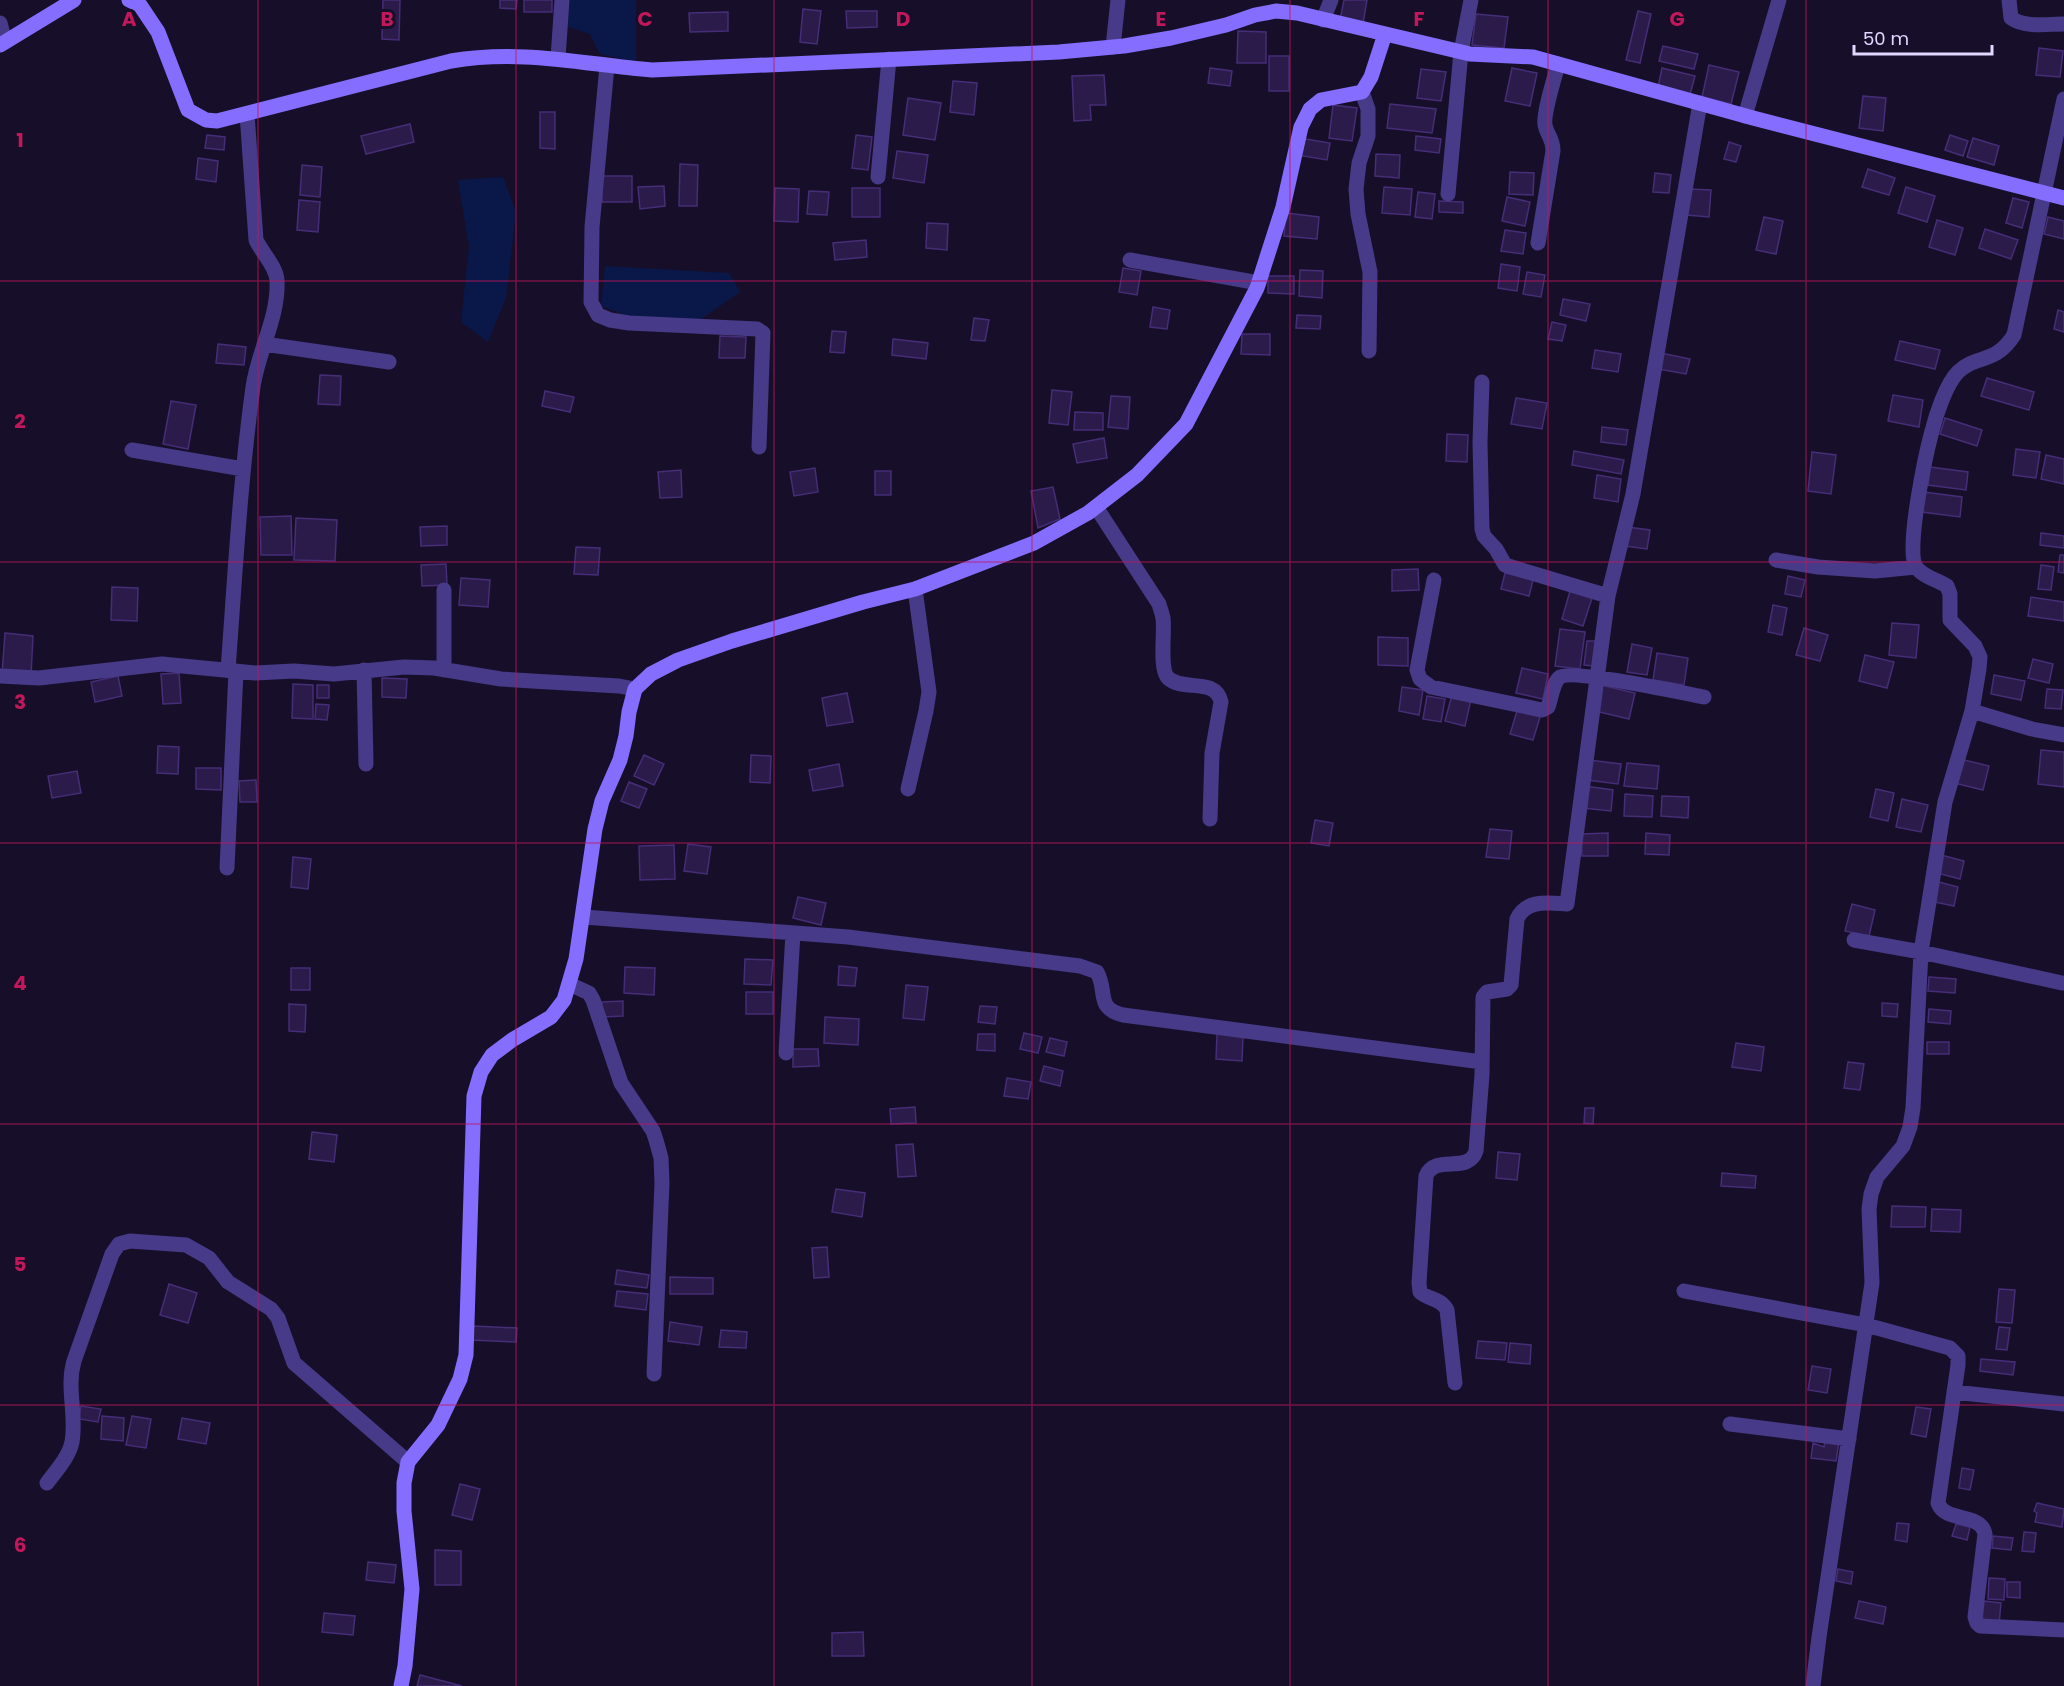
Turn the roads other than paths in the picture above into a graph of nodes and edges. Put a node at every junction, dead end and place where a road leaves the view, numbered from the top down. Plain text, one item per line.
1 (129, 0) edge
2 (562, 0) edge
3 (1118, 0) edge
4 (1331, 0) edge
5 (1471, 0) edge
6 (1779, 0) edge
7 (2009, 0) edge
8 (69, 1) edge
9 (1323, 20) junction
10 (0, 23) edge
11 (2064, 24) edge
12 (1385, 34) junction
13 (3, 44) edge
14 (1113, 47) junction
15 (1461, 52) junction
16 (558, 58) junction
17 (889, 59) junction
18 (1558, 64) junction
19 (607, 66) junction
20 (1362, 92) junction
21 (2064, 99) edge
22 (1700, 103) junction
23 (247, 114) junction
24 (1745, 116) junction
25 (878, 177) dead end
26 (2045, 193) junction
27 (1448, 195) dead end
28 (2064, 198) edge
29 (1538, 243) dead end
30 (1130, 260) dead end
31 (1259, 283) junction
32 (264, 344) junction
33 (1369, 351) dead end
34 (389, 362) dead end
35 (1482, 381) dead end
36 (759, 447) dead end
37 (132, 450) dead end
38 (243, 469) junction
39 (1096, 507) junction
40 (1776, 560) dead end
41 (1916, 567) junction
42 (1434, 580) dead end
43 (915, 589) junction
44 (444, 590) dead end
45 (1608, 596) junction
46 (364, 670) junction
47 (444, 670) junction
48 (232, 671) junction
49 (0, 676) edge
50 (1597, 678) junction
51 (635, 689) junction
52 (1704, 697) dead end
53 (1972, 711) junction
54 (2064, 735) edge
55 (366, 764) dead end
56 (908, 789) dead end
57 (1210, 819) dead end
58 (227, 868) dead end
59 (584, 917) junction
60 (793, 933) junction
61 (1854, 940) dead end
62 (1922, 952) junction
63 (2062, 983) dead end
64 (569, 984) junction
65 (786, 1053) dead end
66 (1482, 1062) junction
67 (1684, 1291) dead end
68 (1866, 1325) junction
69 (654, 1374) dead end
70 (1455, 1383) dead end
71 (1954, 1392) junction
72 (2064, 1404) edge
73 (1730, 1424) dead end
74 (1850, 1439) junction
75 (408, 1462) junction
76 (47, 1483) dead end
77 (2064, 1630) edge
78 (401, 1686) edge
79 (1813, 1686) edge

1 - 23 street
2 - 16 street
3 - 14 street
4 - 9 street
5 - 15 street
6 - 24 street
7 - 11 street
8 - 13 street
9 - 12 street
9 - 14 street
10 - 13 street
12 - 15 street
12 - 20 street
14 - 17 street
15 - 18 street
15 - 27 street
16 - 19 street
16 - 23 street
17 - 19 street
17 - 25 street
18 - 22 street
18 - 29 street
19 - 36 street
20 - 31 street
20 - 33 street
21 - 26 street
22 - 24 street
22 - 45 street
23 - 32 street
24 - 26 street
26 - 28 street
26 - 41 street
30 - 31 street
31 - 39 street
32 - 34 street
32 - 38 street
35 - 45 street
37 - 38 street
38 - 48 street
39 - 43 street
39 - 57 street
40 - 41 street
41 - 53 street
42 - 50 street
43 - 51 street
43 - 56 street
44 - 47 street
45 - 50 street
46 - 47 street
46 - 48 street
46 - 55 street
47 - 51 street
48 - 49 street
48 - 58 street
50 - 52 street
50 - 66 street
51 - 59 street
53 - 54 street
53 - 62 street
59 - 60 street
59 - 64 street
60 - 65 street
60 - 66 street
61 - 62 street
62 - 63 street
62 - 68 street
64 - 69 street
64 - 75 street
66 - 70 street
67 - 68 street
68 - 71 street
68 - 74 street
71 - 72 street
71 - 77 street
73 - 74 street
74 - 79 street
75 - 76 street
75 - 78 street

